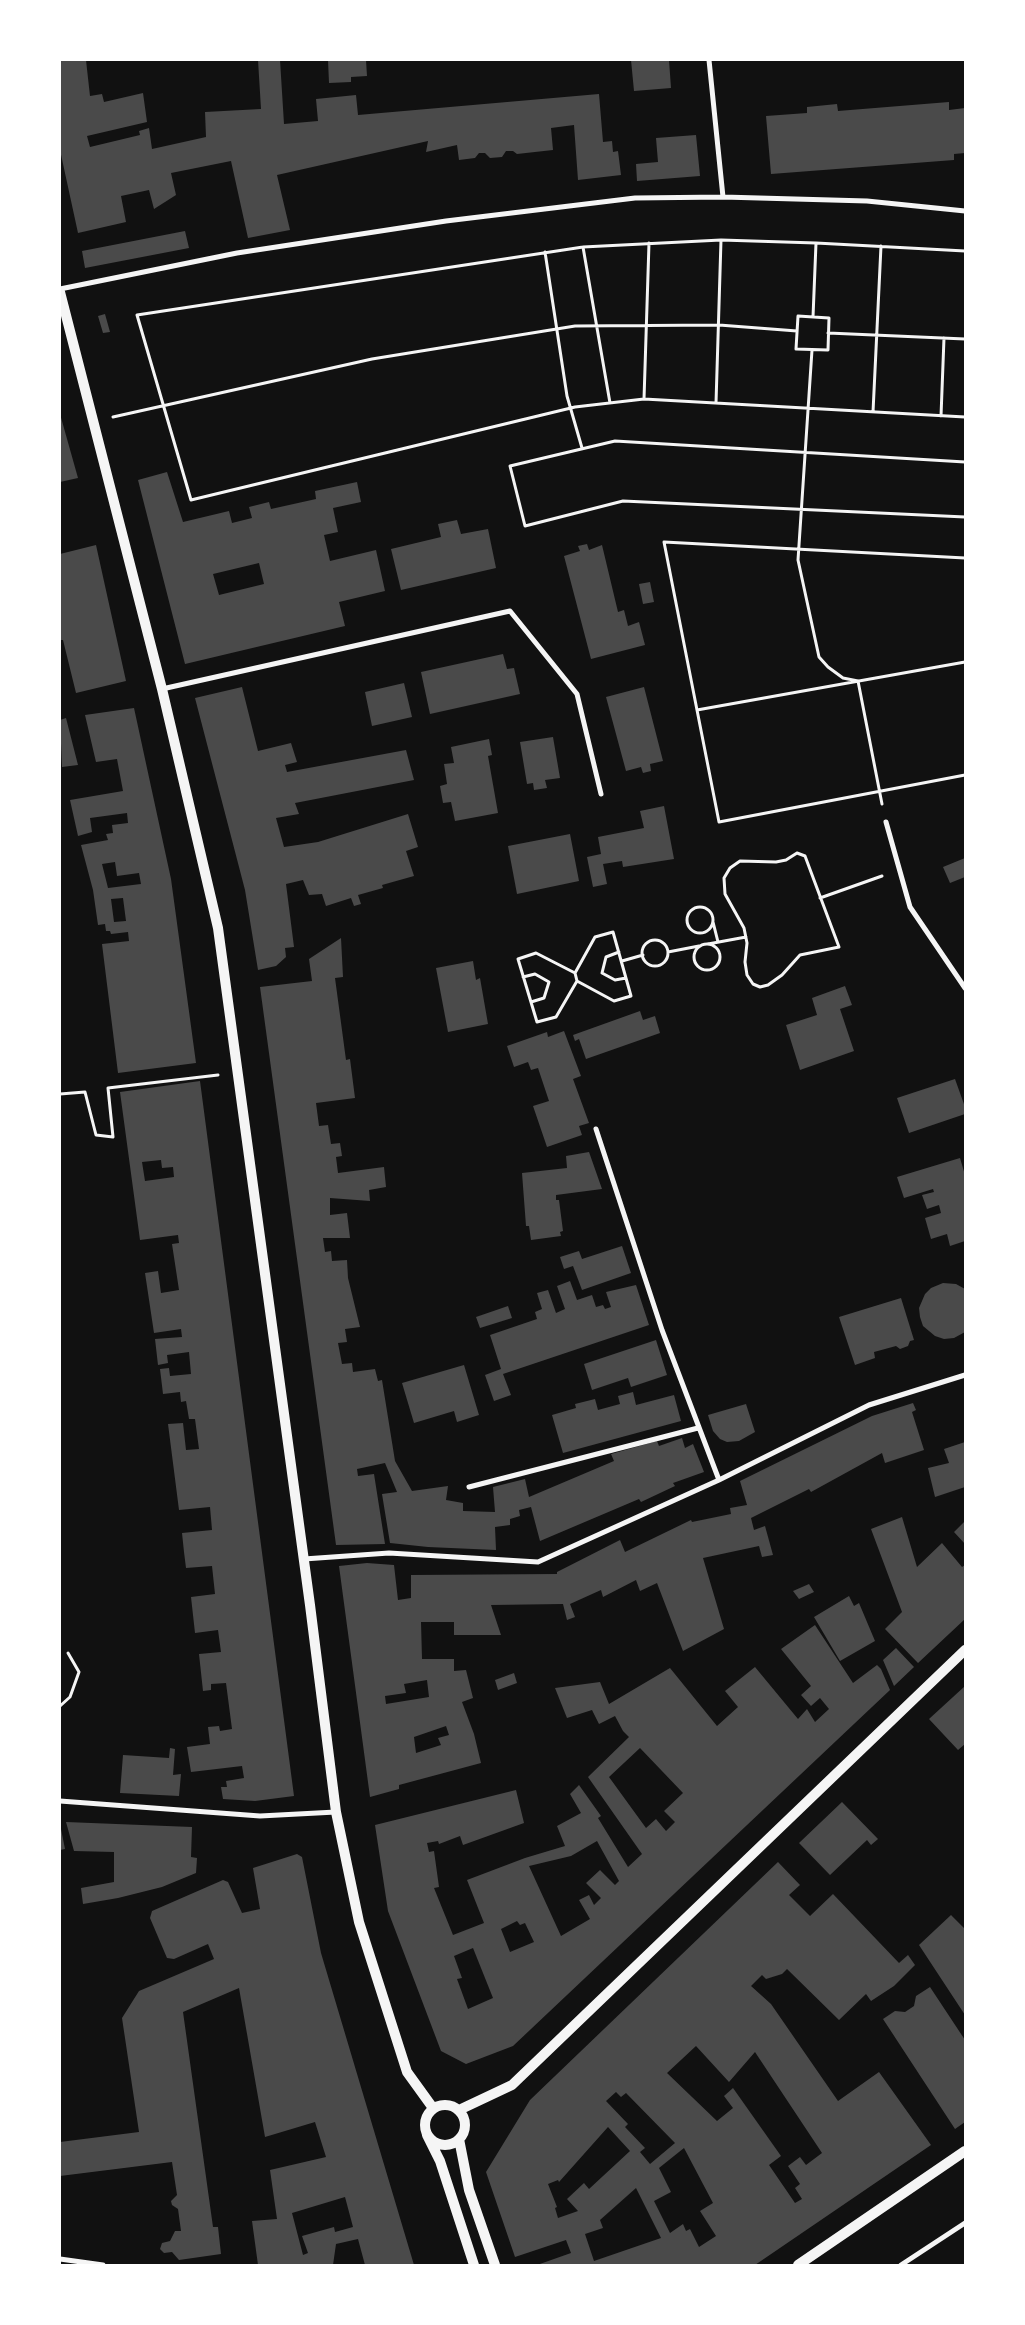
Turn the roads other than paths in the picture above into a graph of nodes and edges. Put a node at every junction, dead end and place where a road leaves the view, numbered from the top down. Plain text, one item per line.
1 (709, 60) edge
2 (723, 197) junction
3 (965, 211) edge
4 (60, 290) edge
5 (162, 689) junction
6 (601, 794) dead end
7 (886, 822) road end
8 (965, 988) edge
9 (596, 1129) dead end
10 (965, 1375) edge
11 (698, 1428) junction
12 (719, 1480) junction
13 (469, 1487) dead end
14 (304, 1558) junction
15 (965, 1650) edge
16 (60, 1801) edge
17 (336, 1812) junction
18 (433, 2108) junction
19 (459, 2110) junction
20 (427, 2135) junction
21 (459, 2139) junction
22 (965, 2151) edge
23 (965, 2223) edge
24 (60, 2259) edge
25 (103, 2265) edge
26 (474, 2265) edge
27 (495, 2265) edge
28 (798, 2265) edge
29 (901, 2265) edge

1 - 2 street
2 - 3 street
2 - 4 street
4 - 5 main road
5 - 6 street
5 - 14 main road
7 - 8 street
9 - 11 street
10 - 12 street
11 - 12 street
11 - 13 street
12 - 14 street
14 - 17 main road
15 - 19 main road
16 - 17 street
17 - 18 main road
18 - 19 main road
18 - 20 main road
19 - 21 main road
20 - 21 main road
20 - 26 main road
21 - 27 main road
22 - 28 main road
23 - 29 street
24 - 25 street

